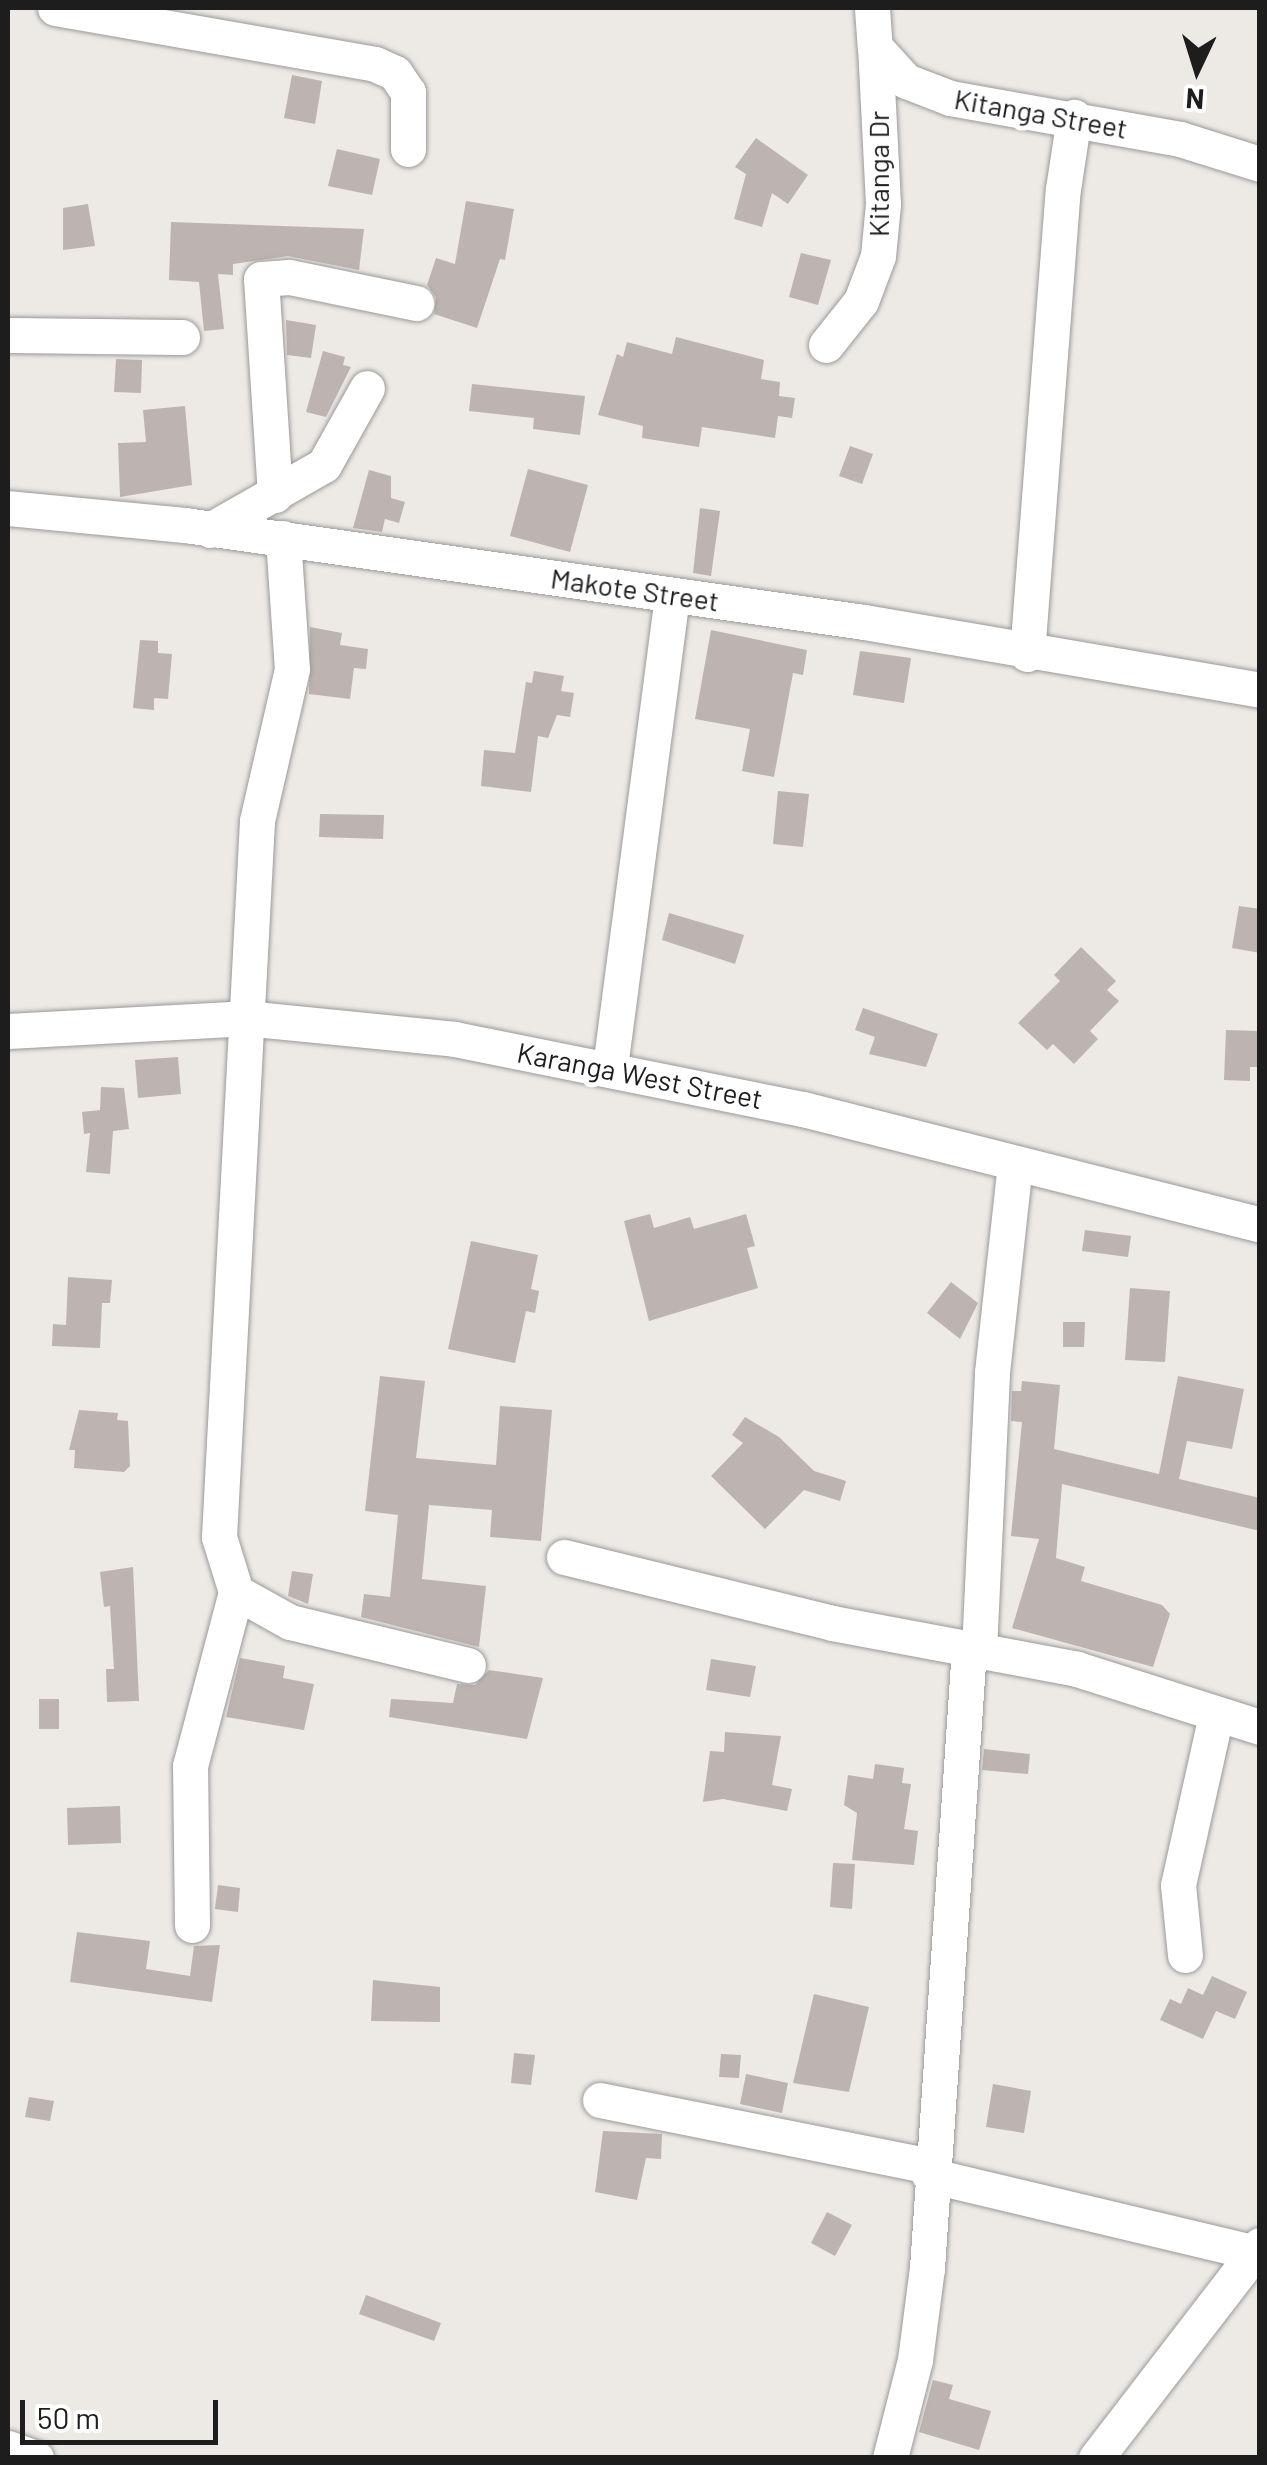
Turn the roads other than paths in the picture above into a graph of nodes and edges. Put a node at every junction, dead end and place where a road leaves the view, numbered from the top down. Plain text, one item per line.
1 (55, 8) edge
2 (872, 8) edge
3 (875, 47) junction
4 (1074, 117) junction
5 (408, 149) dead end
6 (1260, 164) edge
7 (416, 303) dead end
8 (8, 335) edge
9 (182, 337) dead end
10 (826, 345) dead end
11 (368, 388) dead end
12 (274, 495) junction
13 (8, 508) edge
14 (210, 530) junction
15 (284, 538) junction
16 (672, 594) junction
17 (1027, 654) junction
18 (1260, 690) edge
19 (245, 1018) junction
20 (8, 1031) edge
21 (610, 1067) junction
22 (1015, 1165) junction
23 (1260, 1225) edge
24 (564, 1557) dead end
25 (236, 1592) junction
26 (974, 1649) junction
27 (468, 1665) dead end
28 (1216, 1715) junction
29 (1260, 1727) edge
30 (192, 1925) dead end
31 (1185, 1955) dead end
32 (600, 2100) dead end
33 (929, 2171) junction
34 (1256, 2248) edge
35 (8, 2448) edge
36 (36, 2458) edge
37 (890, 2458) edge
38 (1096, 2458) edge

1 - 5 street
2 - 3 street
3 - 4 street, Kitanga Street
3 - 10 street, Kitanga Dr
4 - 6 street, Kitanga Street
4 - 17 street
7 - 12 street
8 - 9 street
11 - 12 street
12 - 14 street
13 - 14 street, Makote Street
14 - 15 street, Makote Street
15 - 16 street, Makote Street
15 - 19 street
16 - 17 street, Makote Street
16 - 21 street
17 - 18 street, Makote Street
19 - 20 street, Karanga West Street
19 - 21 street, Karanga West Street
19 - 25 street
21 - 22 street, Karanga West Street
22 - 23 street, Karanga West Street
22 - 26 street
24 - 26 street
25 - 27 street
25 - 30 street
26 - 28 street
26 - 33 street
28 - 29 street
28 - 31 street
32 - 33 street
33 - 34 street
33 - 37 street
34 - 38 street
35 - 36 street

